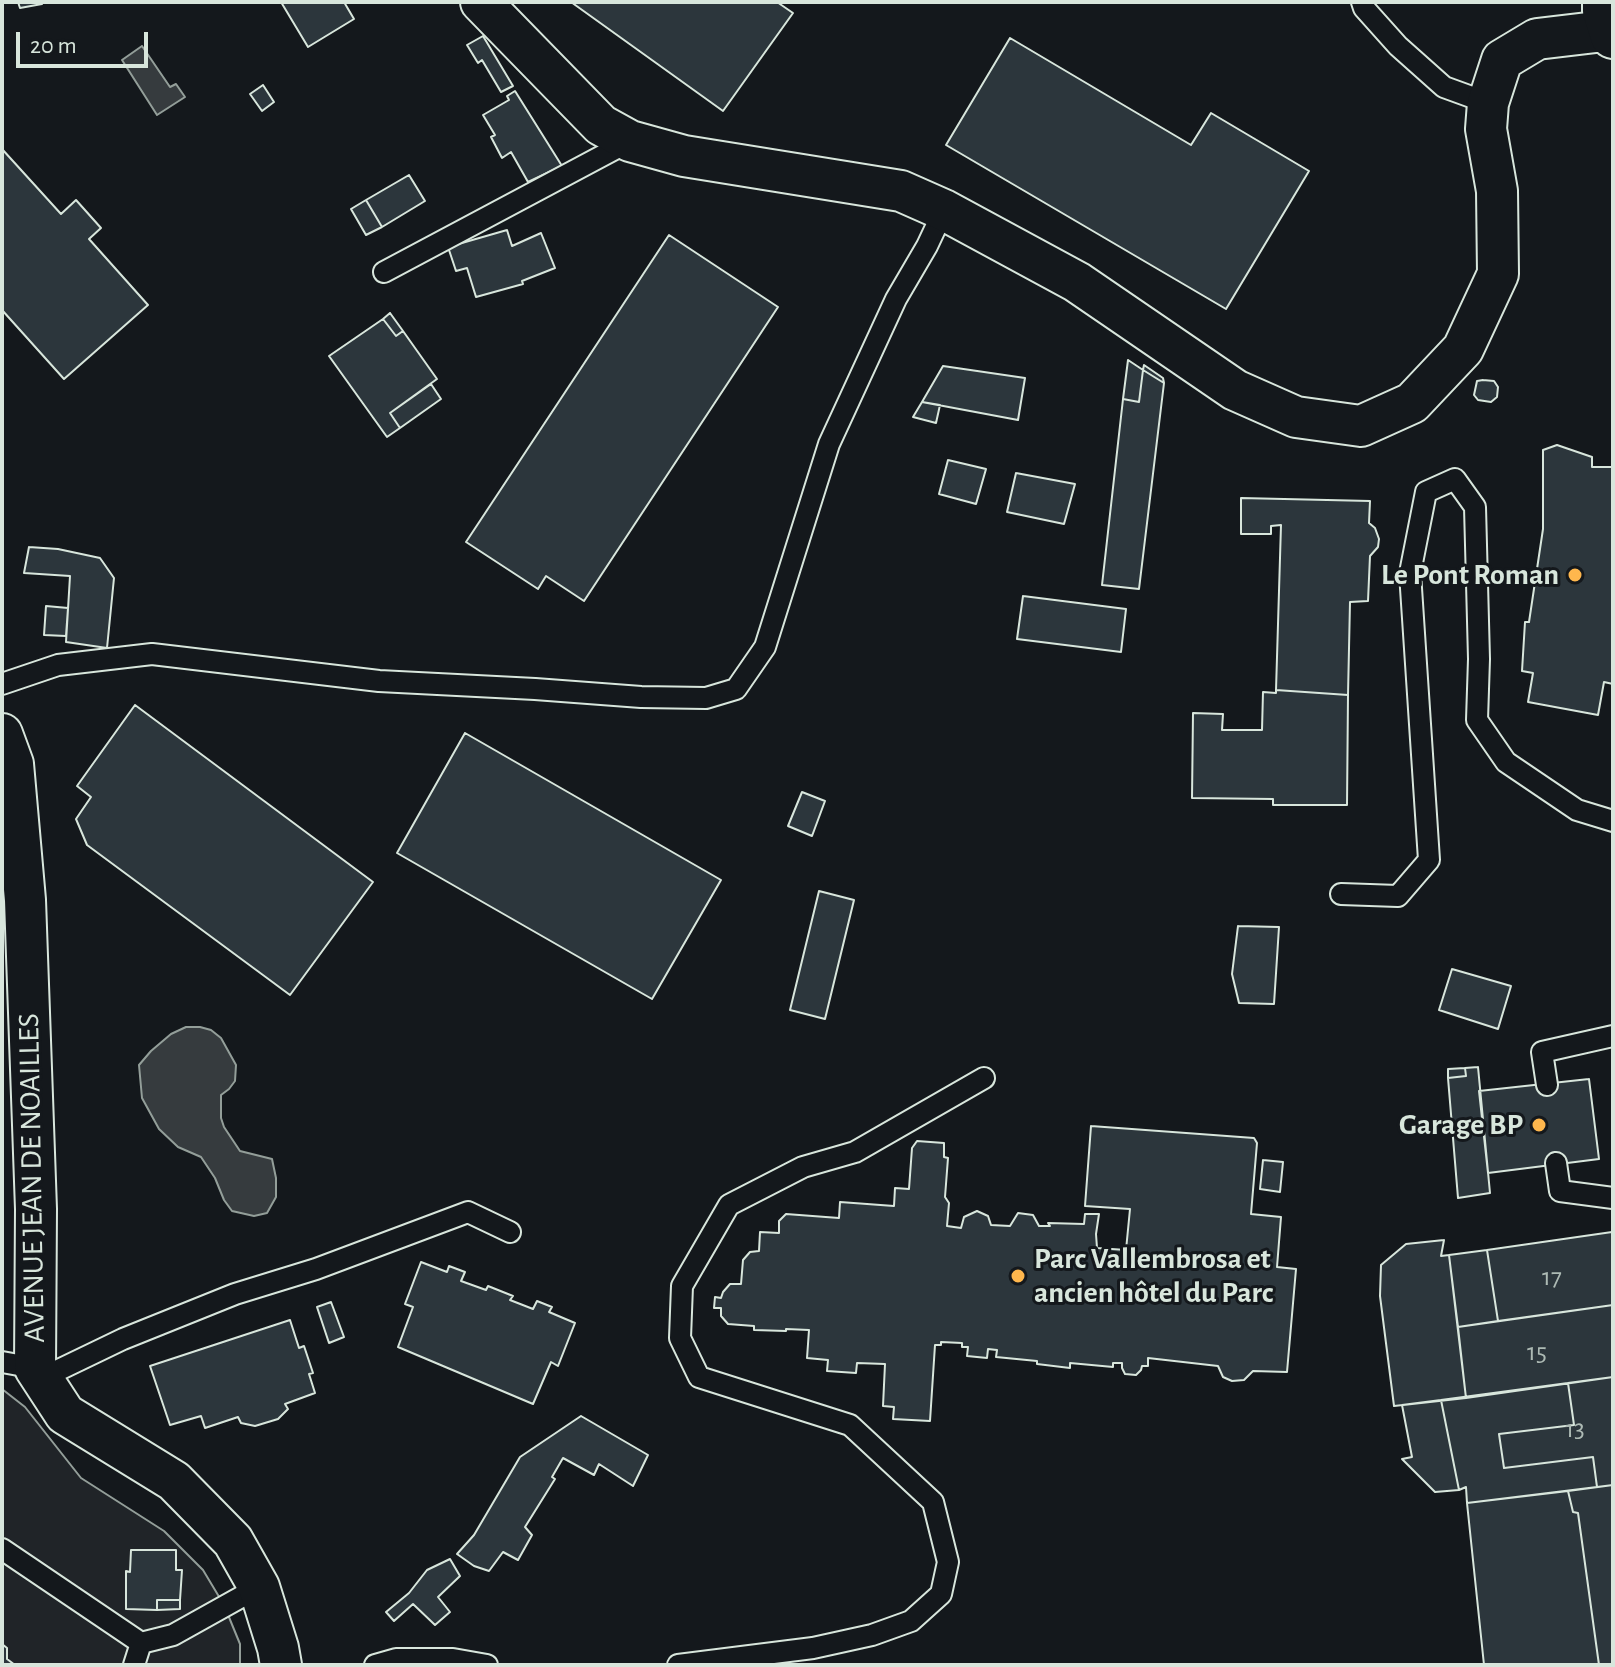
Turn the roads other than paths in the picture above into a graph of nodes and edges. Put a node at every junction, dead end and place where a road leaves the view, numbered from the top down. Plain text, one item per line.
1 (481, 2) edge
2 (1362, 2) edge
3 (1610, 23) edge
4 (1488, 103) junction
5 (630, 141) junction
6 (944, 210) junction
7 (384, 272) dead end
8 (2, 684) edge
9 (2, 734) edge
10 (1613, 821) edge
11 (1341, 894) dead end
12 (1613, 1036) edge
13 (984, 1078) dead end
14 (1547, 1085) dead end
15 (1556, 1163) dead end
16 (1613, 1198) edge
17 (510, 1232) dead end
18 (26, 1369) edge
19 (2, 1549) edge
20 (259, 1587) junction
21 (141, 1643) junction
22 (134, 1665) edge
23 (281, 1665) edge
24 (375, 1665) edge
25 (487, 1665) edge
26 (678, 1665) edge

1 - 5 street
2 - 4 lane
3 - 4 street
4 - 6 street
5 - 6 street
5 - 7 lane
6 - 8 lane
9 - 18 street, AVENUE JEAN DE NOAILLES
10 - 11 lane
12 - 14 lane
13 - 26 lane
15 - 16 lane
17 - 18 lane
18 - 20 street, AVENUE JEAN DE NOAILLES
19 - 21 lane
20 - 21 lane
20 - 23 street, AVENUE JEAN DE NOAILLES
21 - 22 lane
24 - 25 lane

